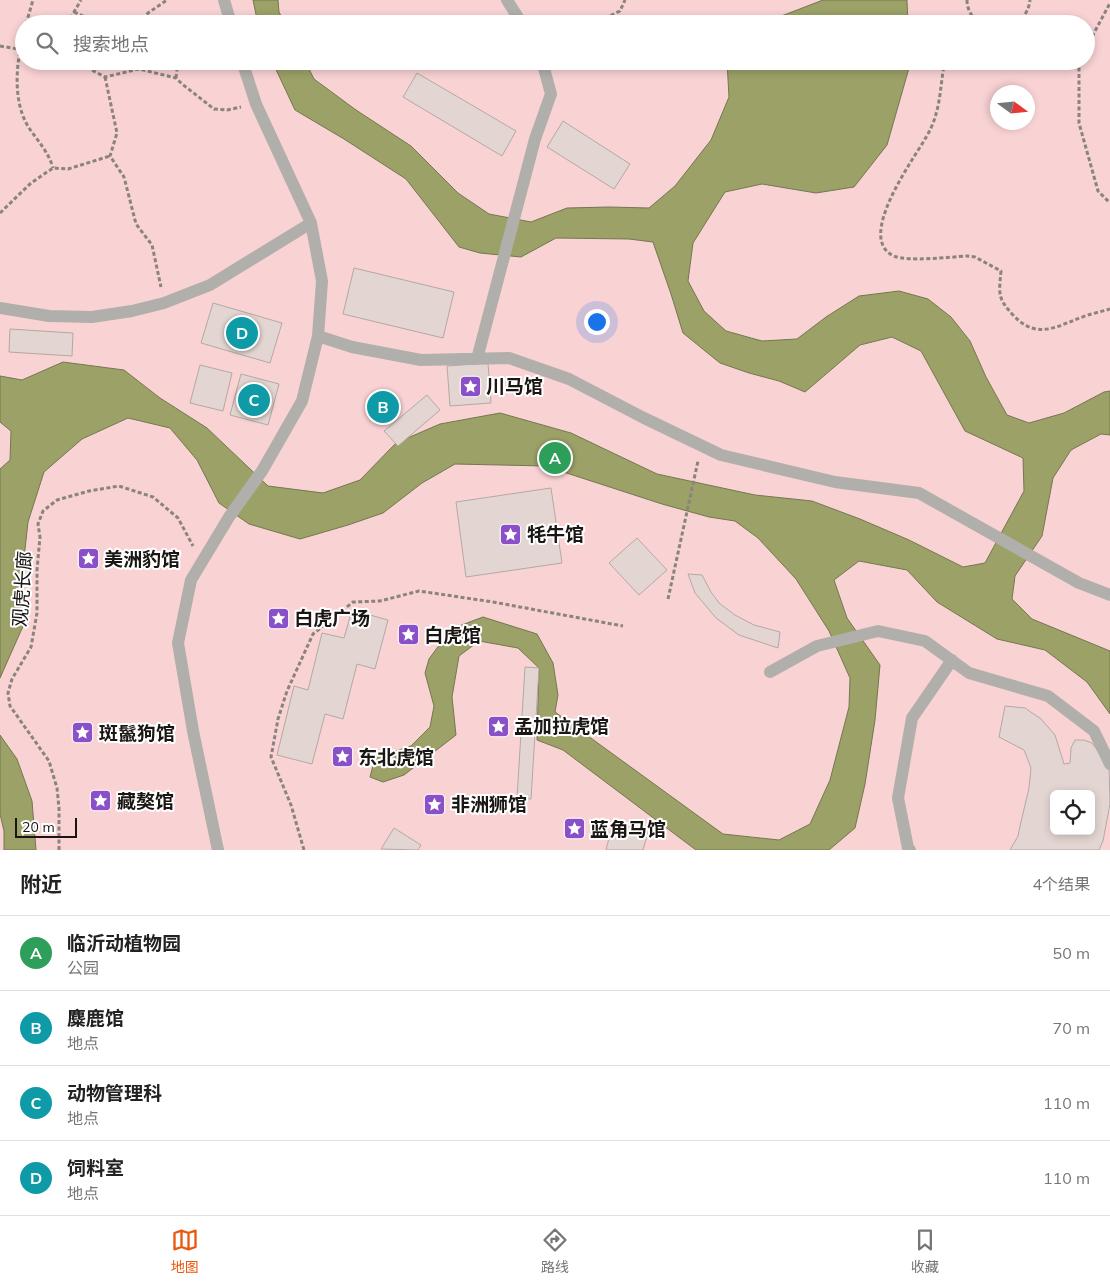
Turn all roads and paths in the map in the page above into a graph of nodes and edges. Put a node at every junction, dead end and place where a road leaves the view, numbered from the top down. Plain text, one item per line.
1 (33, 0) edge
2 (81, 0) edge
3 (167, 0) edge
4 (224, 0) edge
5 (507, 0) edge
6 (625, 0) edge
7 (967, 0) edge
8 (1030, 0) edge
9 (1110, 3) edge
10 (74, 12) junction
11 (29, 15) edge
12 (72, 15) edge
13 (80, 15) edge
14 (146, 15) edge
15 (228, 15) edge
16 (516, 15) edge
17 (611, 15) edge
18 (972, 15) edge
19 (1026, 15) edge
20 (1095, 31) edge
21 (0, 46) edge
22 (15, 48) edge
23 (17, 70) edge
24 (92, 70) edge
25 (135, 70) edge
26 (143, 70) edge
27 (177, 70) edge
28 (245, 70) edge
29 (544, 70) edge
30 (944, 70) edge
31 (1078, 70) edge
32 (105, 77) junction
33 (176, 78) junction
34 (256, 104) junction
35 (110, 156) junction
36 (53, 168) junction
37 (1110, 203) edge
38 (0, 213) edge
39 (311, 223) junction
40 (164, 303) junction
41 (0, 308) edge
42 (1110, 309) edge
43 (318, 336) junction
44 (477, 359) junction
45 (694, 477) dead end
46 (202, 562) junction
47 (1110, 595) edge
48 (668, 599) dead end
49 (622, 626) dead end
50 (952, 660) junction
51 (770, 672) dead end
52 (1110, 764) edge
53 (908, 849) edge
54 (59, 850) edge
55 (218, 850) edge
56 (304, 850) edge

1 - 11 path
2 - 10 path
3 - 14 path
4 - 15 lane
5 - 16 lane
6 - 17 path
7 - 18 path
8 - 19 path
9 - 20 path
10 - 12 path
10 - 13 path
21 - 22 path
23 - 36 path
24 - 32 path
25 - 32 path
26 - 33 path
27 - 33 path
28 - 34 lane
29 - 44 lane
30 - 42 path
31 - 37 path
32 - 35 path
33 - 34 path
34 - 39 lane
35 - 36 path
35 - 40 path
36 - 38 path
39 - 40 lane
39 - 43 lane
40 - 41 lane
43 - 44 lane
43 - 46 lane
44 - 47 lane
45 - 48 path
46 - 54 path, 观虎长廊
46 - 55 lane
49 - 56 path
50 - 51 lane
50 - 52 lane
50 - 53 lane

